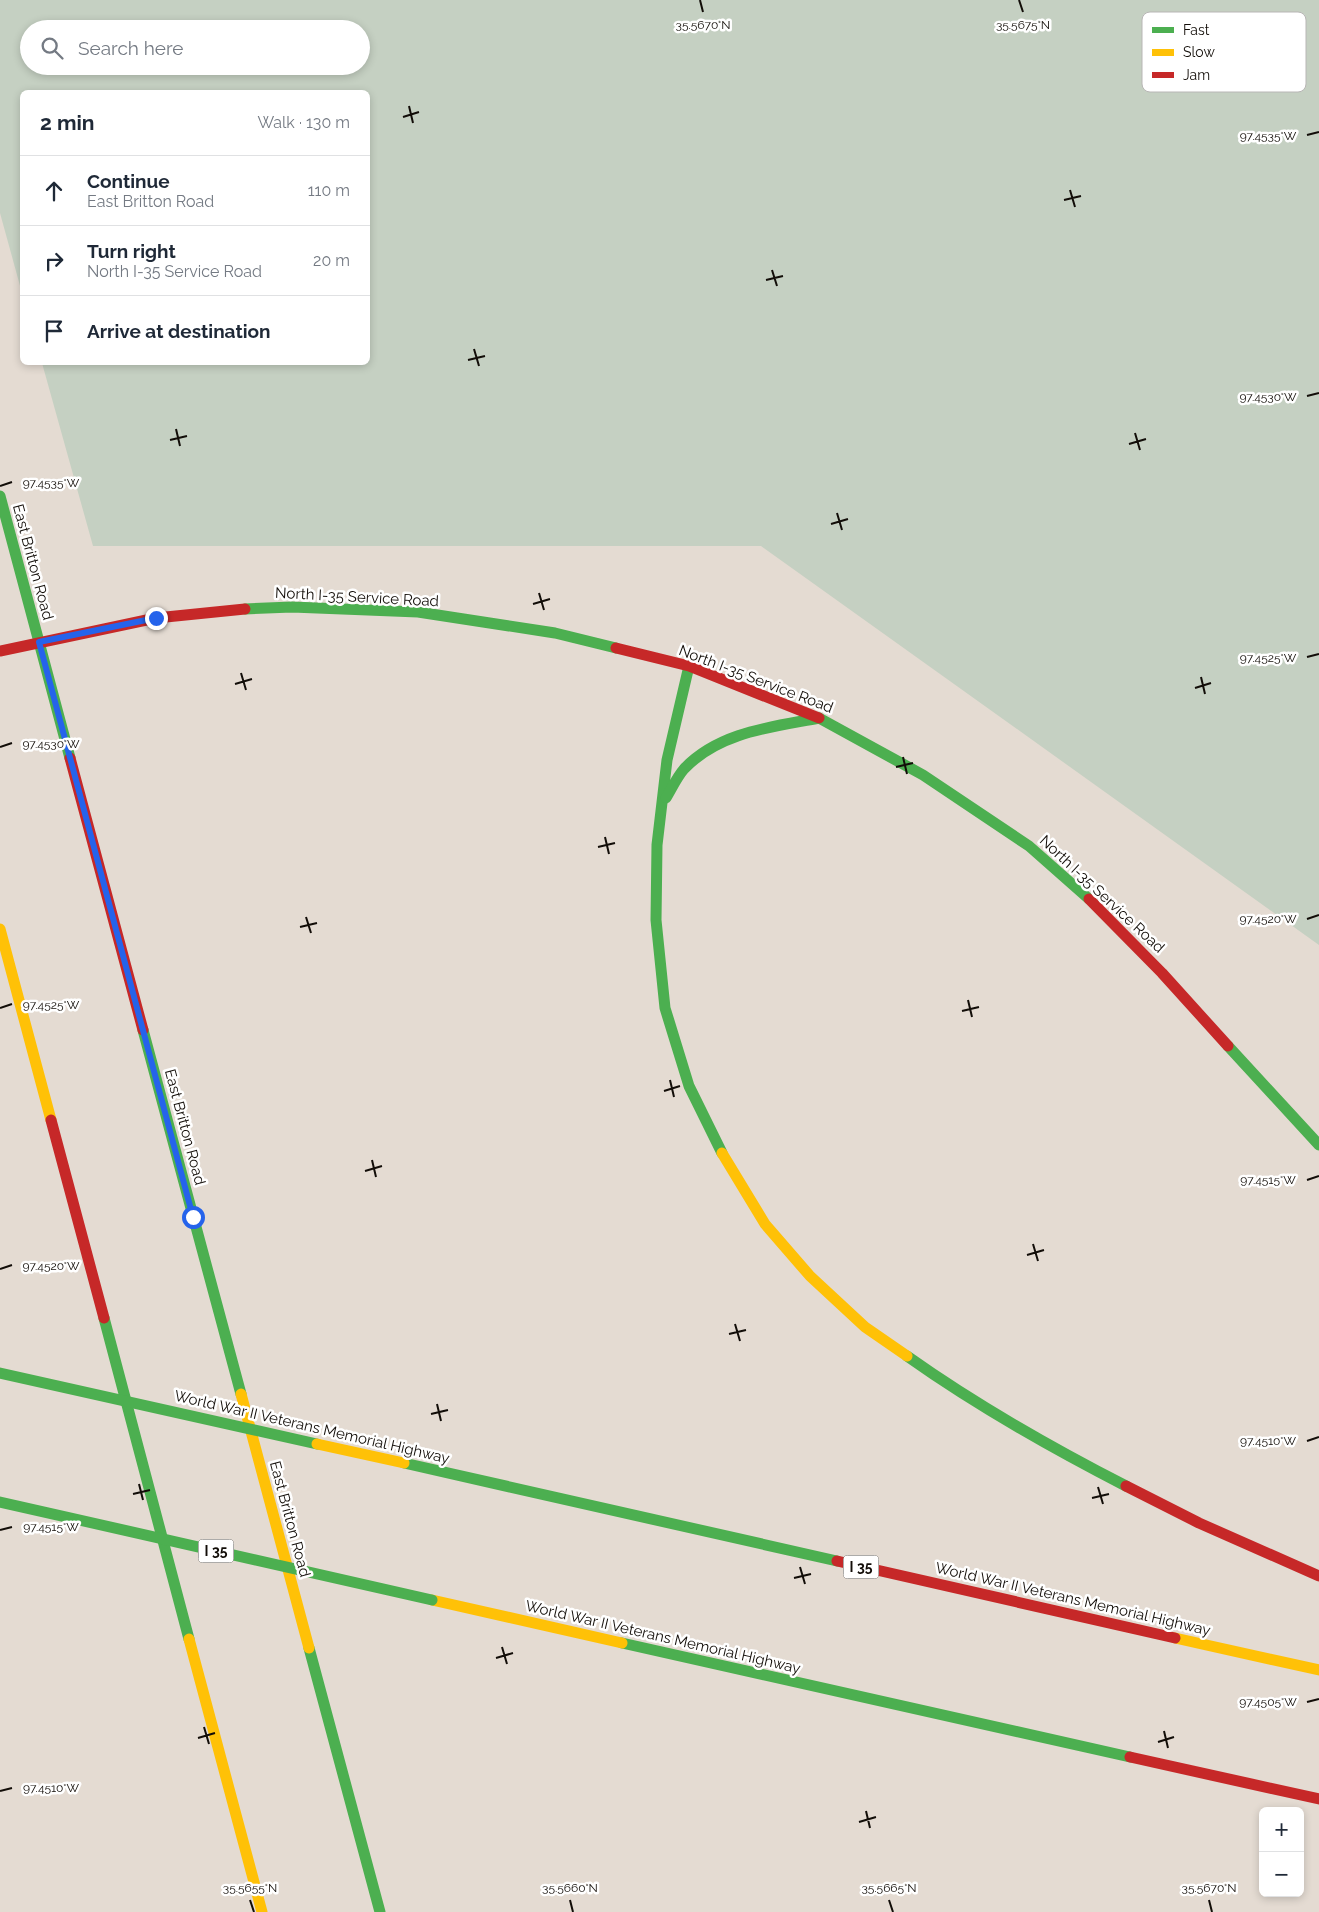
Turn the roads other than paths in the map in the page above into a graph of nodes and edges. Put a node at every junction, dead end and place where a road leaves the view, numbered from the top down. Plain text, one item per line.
1 (0, 496) edge
2 (39, 642) junction
3 (0, 650) edge
4 (688, 666) junction
5 (819, 718) junction
6 (662, 804) junction
7 (0, 929) edge
8 (1319, 1145) edge
9 (0, 1373) edge
10 (0, 1502) edge
11 (1319, 1576) edge
12 (1319, 1670) edge
13 (1319, 1799) edge
14 (262, 1912) edge
15 (380, 1912) edge

1 - 2 main road, East Britton Road
2 - 3 main road, North I-35 Service Road
2 - 4 main road, North I-35 Service Road
2 - 15 main road, East Britton Road
4 - 5 main road, North I-35 Service Road
4 - 6 main road
5 - 6 main road
5 - 8 main road, North I-35 Service Road
6 - 11 main road
7 - 14 main road
9 - 12 main road, World War II Veterans Memorial Highway / I 35, bridge
10 - 13 main road, World War II Veterans Memorial Highway / I 35, bridge

